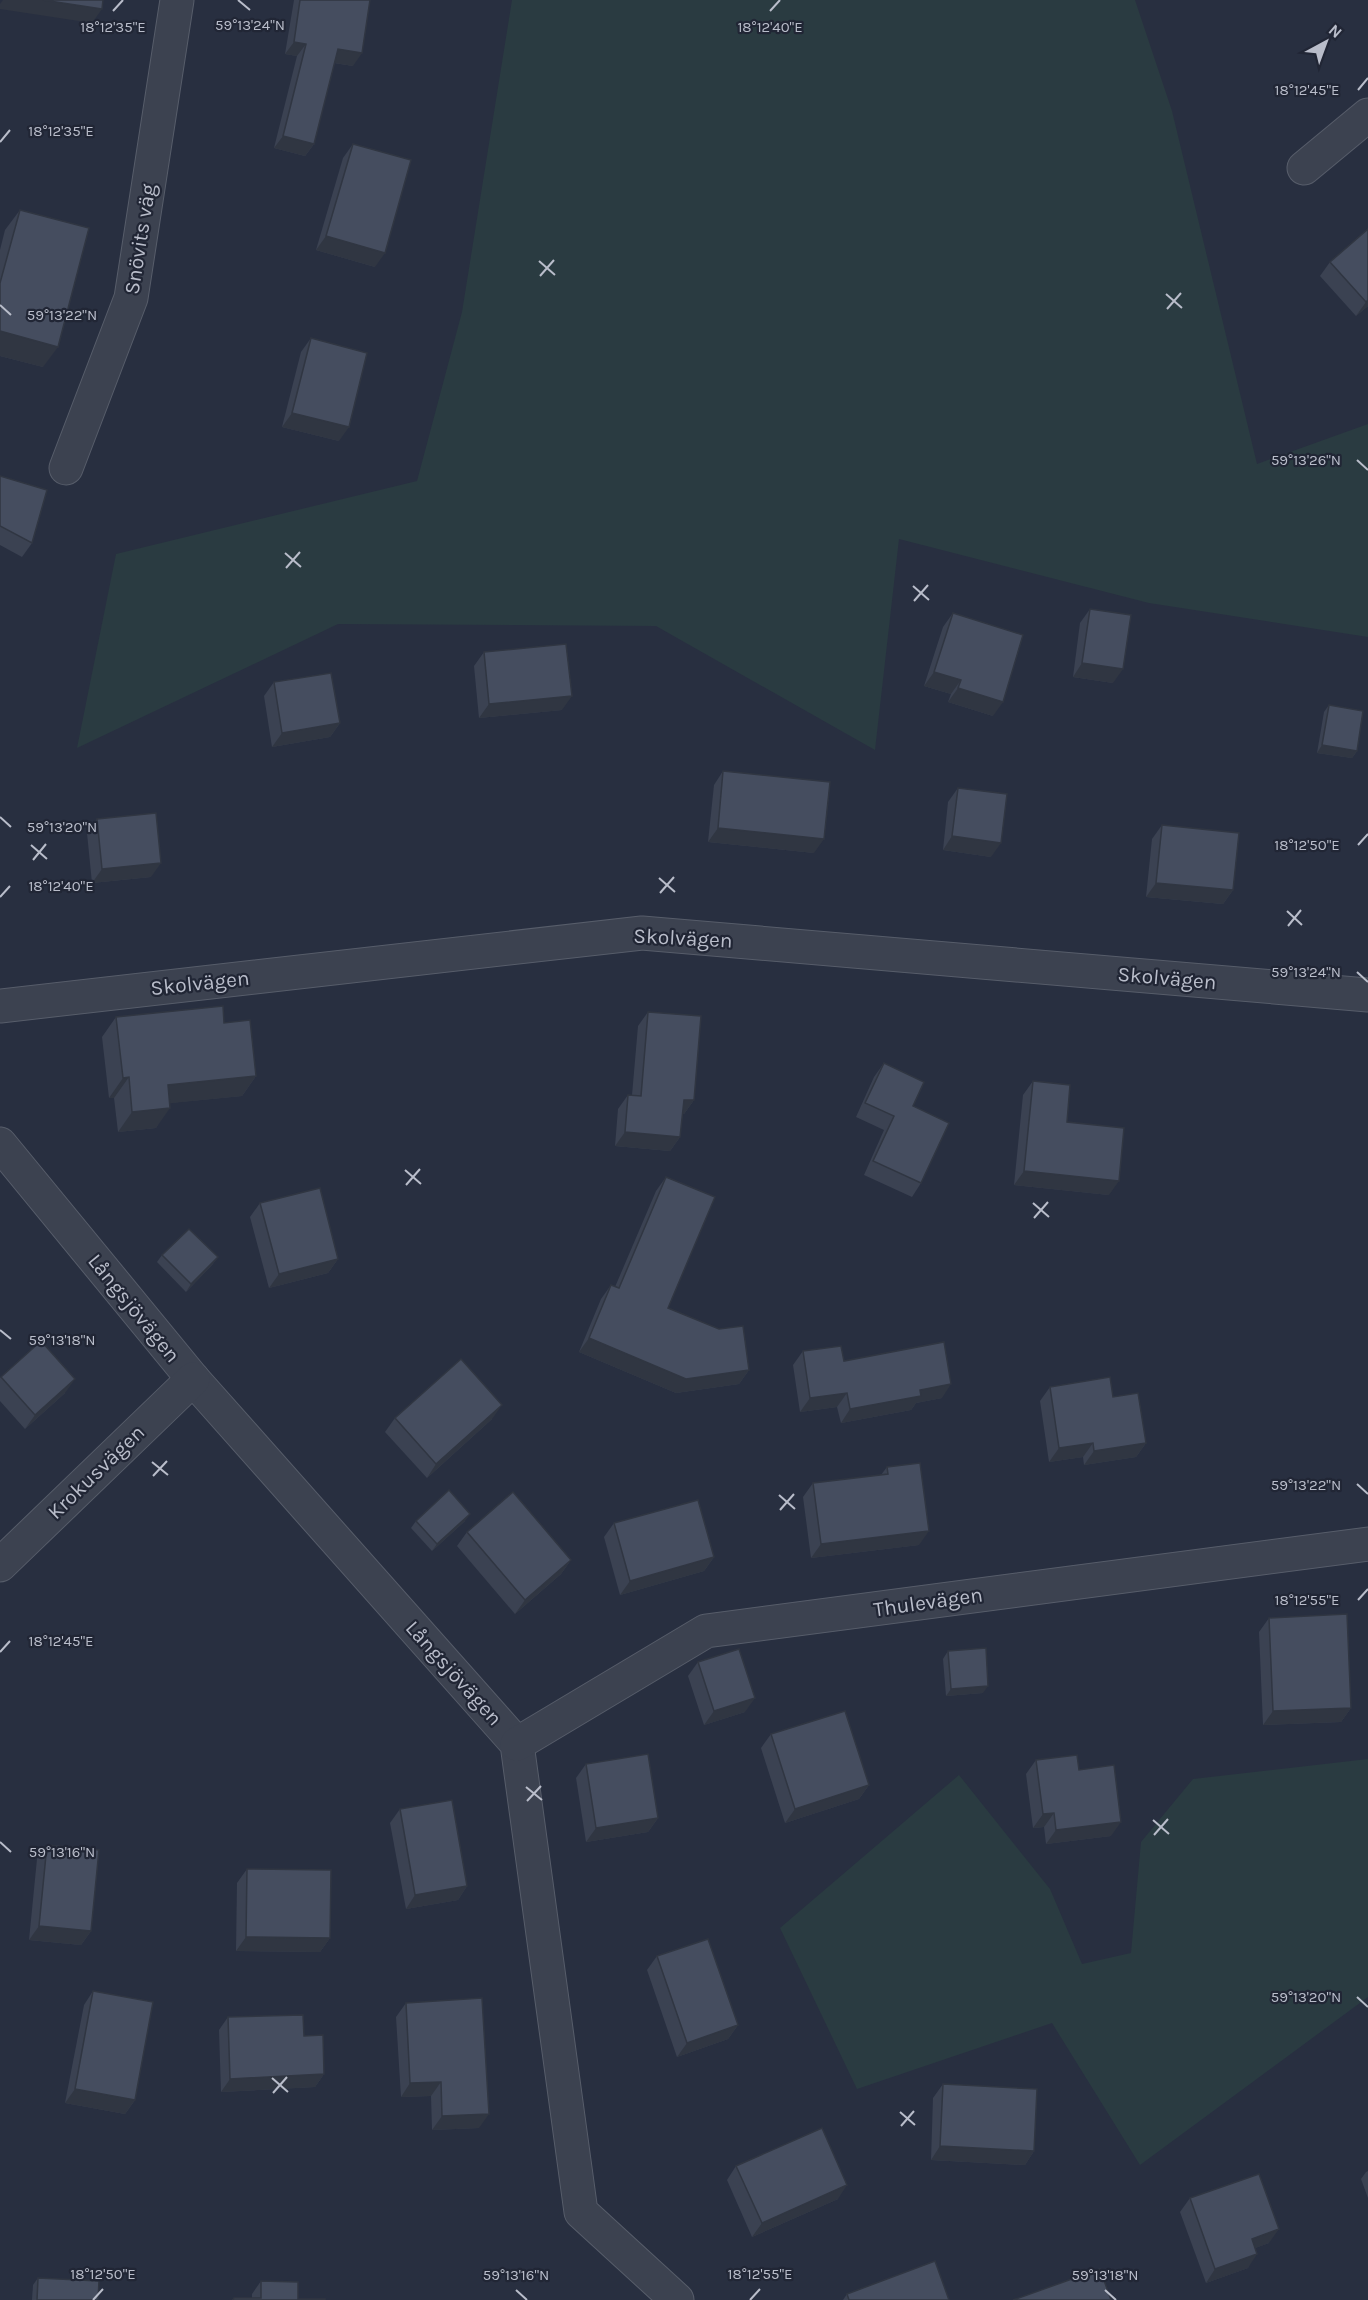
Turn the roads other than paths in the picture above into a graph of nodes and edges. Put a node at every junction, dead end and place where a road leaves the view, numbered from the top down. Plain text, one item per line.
1 (177, 0) edge
2 (1368, 115) edge
3 (1304, 168) dead end
4 (66, 468) dead end
5 (1368, 995) edge
6 (0, 1006) edge
7 (0, 1144) edge
8 (193, 1379) junction
9 (1368, 1544) edge
10 (0, 1565) edge
11 (517, 1744) junction
12 (677, 2300) edge

1 - 4 street, Snövits väg
2 - 3 street
5 - 6 street, Skolvägen
7 - 8 street, Långsjövägen
8 - 10 street, Krokusvägen
8 - 11 street, Långsjövägen
9 - 11 street, Thulevägen
11 - 12 street, Långsjövägen

